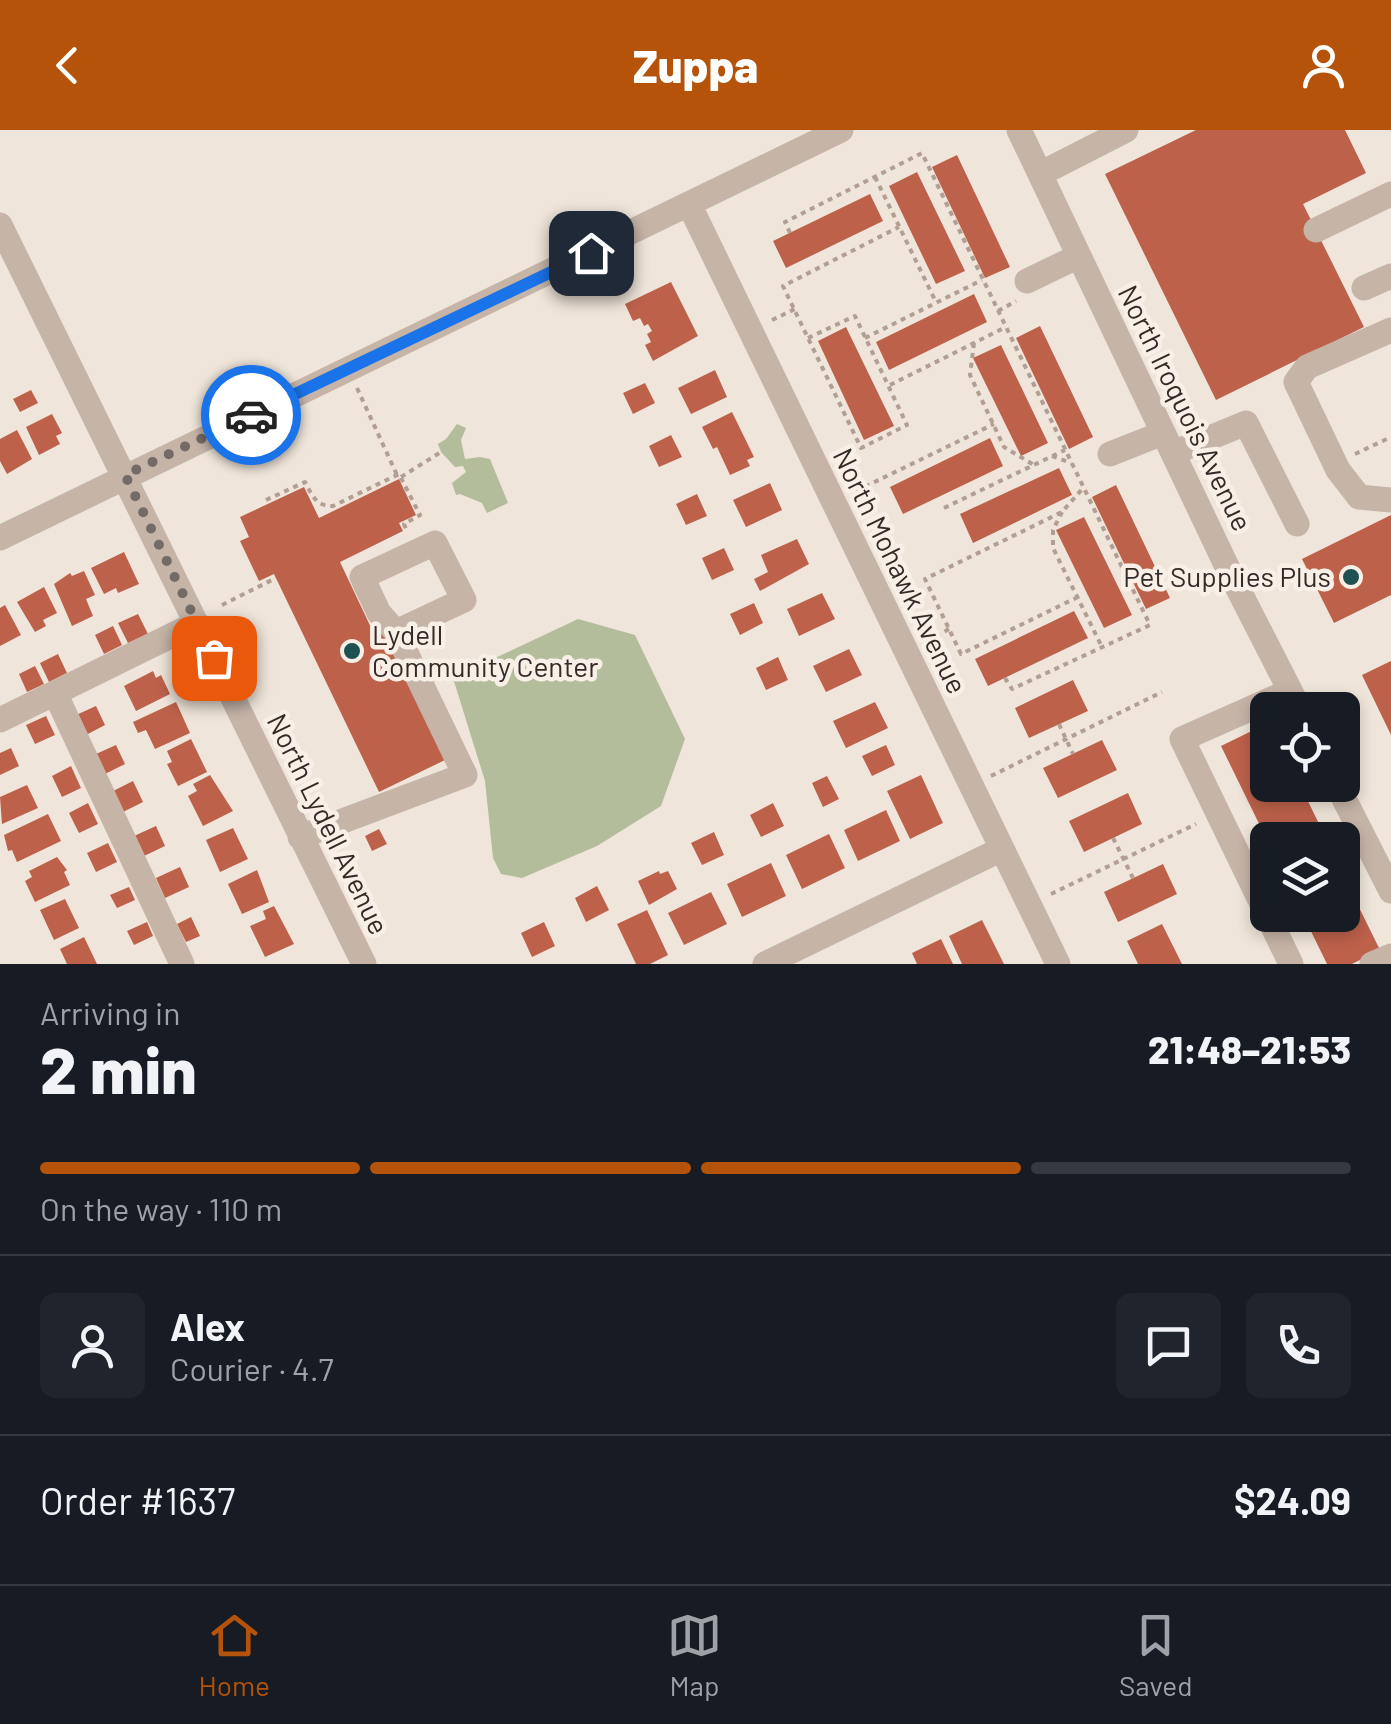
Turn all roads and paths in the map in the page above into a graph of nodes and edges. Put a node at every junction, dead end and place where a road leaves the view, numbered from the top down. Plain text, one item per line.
1 (841, 130) edge
2 (1019, 130) edge
3 (1126, 130) edge
4 (1040, 174) junction
5 (875, 177) junction
6 (1391, 194) edge
7 (689, 204) junction
8 (0, 225) edge
9 (899, 227) junction
10 (1316, 230) dead end
11 (790, 233) dead end
12 (1079, 256) junction
13 (1391, 276) edge
14 (982, 280) junction
15 (1027, 281) dead end
16 (973, 284) junction
17 (1364, 288) dead end
18 (991, 297) junction
19 (936, 302) junction
20 (1006, 327) junction
21 (1391, 330) edge
22 (808, 338) junction
23 (865, 338) junction
24 (974, 342) junction
25 (350, 368) junction
26 (888, 386) junction
27 (994, 424) junction
28 (1391, 436) edge
29 (1168, 443) junction
30 (1065, 450) junction
31 (441, 452) dead end
32 (1110, 454) dead end
33 (1052, 456) junction
34 (1034, 464) junction
35 (1072, 464) junction
36 (1335, 464) junction
37 (125, 475) junction
38 (399, 476) junction
39 (1083, 488) junction
40 (266, 500) dead end
41 (1391, 500) edge
42 (834, 502) junction
43 (944, 508) dead end
44 (1062, 512) junction
45 (1297, 524) dead end
46 (0, 538) edge
47 (416, 551) junction
48 (276, 578) dead end
49 (1078, 597) junction
50 (222, 605) dead end
51 (197, 623) junction
52 (396, 632) junction
53 (1102, 647) junction
54 (1006, 678) dead end
55 (55, 692) junction
56 (1162, 692) dead end
57 (1291, 692) edge
58 (1250, 716) edge
59 (0, 720) edge
60 (1059, 724) dead end
61 (1066, 739) junction
62 (1073, 754) dead end
63 (972, 786) junction
64 (1350, 802) edge
65 (1218, 813) junction
66 (300, 837) junction
67 (1113, 838) dead end
68 (1380, 843) edge
69 (1002, 849) junction
70 (1123, 859) junction
71 (1133, 878) dead end
72 (1391, 891) edge
73 (1029, 904) junction
74 (1391, 956) edge
75 (182, 964) edge
76 (364, 964) edge
77 (765, 964) edge
78 (1058, 964) edge
79 (1291, 964) edge
80 (1372, 964) edge

1 - 7 street
2 - 4 street, North Iroquois Avenue
3 - 4 street
4 - 12 street, North Iroquois Avenue
5 - 9 path
5 - 11 path
5 - 14 path
6 - 10 street
7 - 25 street
7 - 42 street, North Mohawk Avenue
8 - 37 street, North Lydell Avenue
9 - 19 path
9 - 22 path
12 - 15 street
12 - 29 street, North Iroquois Avenue
13 - 17 street
14 - 16 path
14 - 18 path
16 - 18 path
16 - 19 path
18 - 20 path
19 - 23 path
20 - 24 path
20 - 30 path
21 - 36 street
22 - 23 path
22 - 26 path
23 - 26 path
24 - 26 path
24 - 27 path
25 - 37 street
25 - 38 path
27 - 34 path
27 - 42 path
28 - 36 path
29 - 32 street
29 - 45 street
29 - 57 street, North Iroquois Avenue
30 - 33 path
30 - 35 path
31 - 38 path
33 - 34 path
33 - 35 path
34 - 43 path
35 - 39 path
36 - 41 street
37 - 46 street
37 - 51 street, North Lydell Avenue
38 - 40 path
38 - 47 path
39 - 44 path
39 - 53 path
42 - 63 street, North Mohawk Avenue
44 - 49 path
44 - 49 path
47 - 52 street
47 - 52 street
48 - 50 path
49 - 53 path
51 - 55 street
51 - 66 street, North Lydell Avenue
52 - 66 street
53 - 54 path
55 - 59 street
55 - 75 street
56 - 61 path
58 - 65 street
60 - 61 path
61 - 62 path
61 - 63 path
63 - 69 street, North Mohawk Avenue
64 - 68 street
65 - 70 path
65 - 79 street
66 - 76 street, North Lydell Avenue
67 - 70 path
68 - 72 street
69 - 73 street, North Mohawk Avenue
69 - 77 street
70 - 71 path
70 - 73 path
73 - 78 street, North Mohawk Avenue
74 - 80 street

